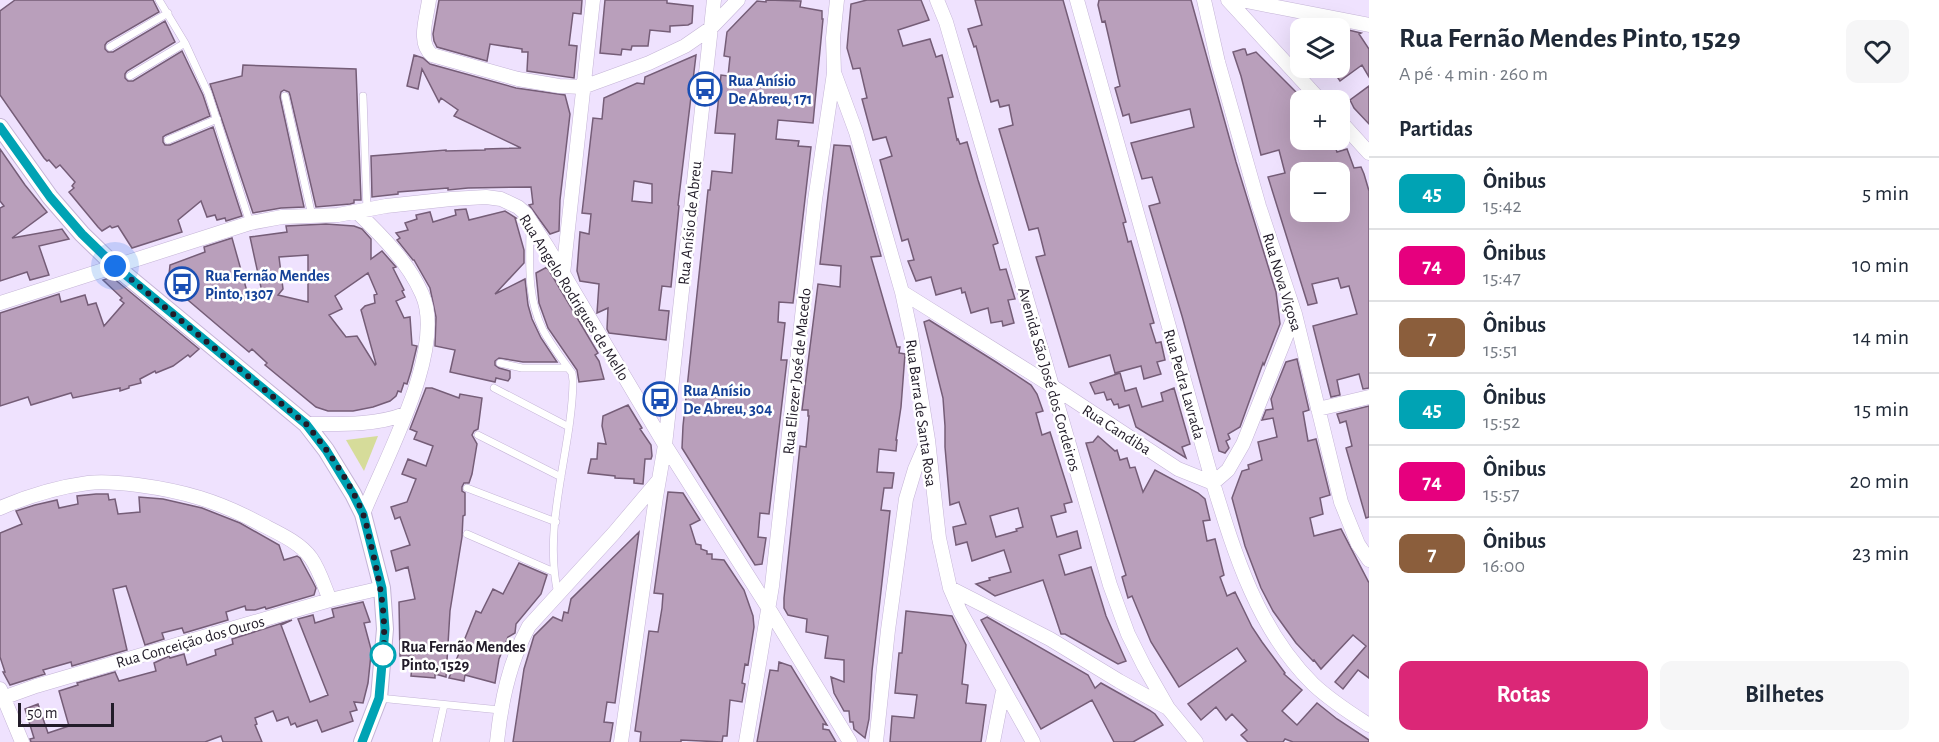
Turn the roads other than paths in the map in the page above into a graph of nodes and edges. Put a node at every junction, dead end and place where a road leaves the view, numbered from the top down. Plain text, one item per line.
1 (159, 0) edge
2 (429, 0) edge
3 (593, 0) edge
4 (714, 0) edge
5 (738, 0) edge
6 (837, 0) edge
7 (937, 0) edge
8 (1077, 0) edge
9 (1204, 0) edge
10 (1228, 0) edge
11 (1241, 0) edge
12 (168, 13) junction
13 (1369, 25) edge
14 (711, 28) junction
15 (185, 43) junction
16 (110, 47) dead end
17 (834, 73) junction
18 (130, 76) dead end
19 (583, 87) junction
20 (1311, 90) edge
21 (285, 96) dead end
22 (363, 96) dead end
23 (218, 119) junction
24 (0, 127) edge
25 (1350, 132) edge
26 (168, 140) dead end
27 (1369, 153) edge
28 (362, 211) junction
29 (312, 216) junction
30 (530, 220) junction
31 (250, 223) junction
32 (115, 266) junction
33 (563, 274) junction
34 (902, 292) junction
35 (0, 303) edge
36 (1295, 314) junction
37 (500, 363) dead end
38 (568, 368) junction
39 (1052, 386) junction
40 (494, 388) dead end
41 (1369, 397) edge
42 (1318, 409) junction
43 (405, 414) junction
44 (306, 424) junction
45 (569, 427) junction
46 (478, 435) dead end
47 (928, 440) junction
48 (665, 445) junction
49 (561, 477) junction
50 (659, 480) junction
51 (1213, 483) junction
52 (467, 489) dead end
53 (0, 508) edge
54 (363, 514) junction
55 (556, 522) junction
56 (467, 534) dead end
57 (1369, 560) edge
58 (554, 572) junction
59 (382, 588) junction
60 (951, 588) junction
61 (558, 594) junction
62 (330, 600) junction
63 (769, 609) junction
64 (1003, 691) junction
65 (1, 695) edge
66 (379, 698) junction
67 (444, 705) junction
68 (1168, 708) junction
69 (500, 710) junction
70 (1369, 725) edge
71 (359, 741) edge
72 (22, 742) edge
73 (436, 742) edge
74 (497, 742) edge
75 (621, 742) edge
76 (746, 742) edge
77 (850, 742) edge
78 (876, 742) edge
79 (993, 742) edge
80 (1033, 742) edge
81 (1196, 742) edge

1 - 12 lane
2 - 19 street
3 - 19 street
4 - 14 street, Rua Anísio de Abreu
5 - 14 street
6 - 17 street, Rua Eliezer José de Macedo
7 - 39 street, Avenida São José dos Cordeiros
8 - 51 street, Rua Pedra Lavrada
9 - 36 street, Rua Nova Viçosa
10 - 20 street
11 - 13 street
12 - 15 lane
12 - 16 lane
14 - 19 street
14 - 48 street, Rua Anísio de Abreu
15 - 18 lane
15 - 23 lane
17 - 34 street, Rua Barra de Santa Rosa
17 - 63 street, Rua Eliezer José de Macedo
19 - 33 street
21 - 29 lane
22 - 28 lane
23 - 26 lane
23 - 31 lane
24 - 32 street
25 - 27 street
28 - 29 street, Rua Angelo Rodrigues de Mello
28 - 30 street, Rua Angelo Rodrigues de Mello
28 - 43 street
29 - 31 street, Rua Angelo Rodrigues de Mello
30 - 33 street, Rua Angelo Rodrigues de Mello
30 - 38 lane
31 - 32 street, Rua Angelo Rodrigues de Mello
32 - 35 street, Rua Angelo Rodrigues de Mello
32 - 44 street
33 - 48 street, Rua Angelo Rodrigues de Mello
34 - 39 street, Rua Candiba
34 - 47 street, Rua Barra de Santa Rosa
36 - 42 street, Rua Nova Viçosa
36 - 51 street
37 - 38 lane
38 - 45 lane
39 - 51 street, Rua Candiba
39 - 68 street, Avenida São José dos Cordeiros
40 - 45 lane
41 - 42 street
42 - 57 street, Rua Nova Viçosa
43 - 44 street
43 - 54 street
44 - 54 street
45 - 49 lane
46 - 49 lane
47 - 60 street, Rua Barra de Santa Rosa
47 - 78 street
48 - 50 street, Rua Anísio de Abreu
48 - 63 street, Rua Angelo Rodrigues de Mello
49 - 55 lane
50 - 61 street
50 - 75 street, Rua Anísio de Abreu
51 - 70 street, Rua Pedra Lavrada
52 - 55 lane
53 - 62 street
54 - 59 street
55 - 58 lane
56 - 58 lane
58 - 61 lane
59 - 62 street, Rua Conceição dos Ouros
59 - 66 street
60 - 64 street, Rua Barra de Santa Rosa
60 - 68 street
61 - 69 street
62 - 65 street, Rua Conceição dos Ouros
63 - 76 street, Rua Eliezer José de Macedo
63 - 77 street, Rua Angelo Rodrigues de Mello
64 - 79 street
64 - 80 street, Rua Barra de Santa Rosa
65 - 72 street
66 - 67 lane
66 - 71 street
67 - 69 lane
67 - 73 lane
68 - 81 street, Avenida São José dos Cordeiros
69 - 74 street

